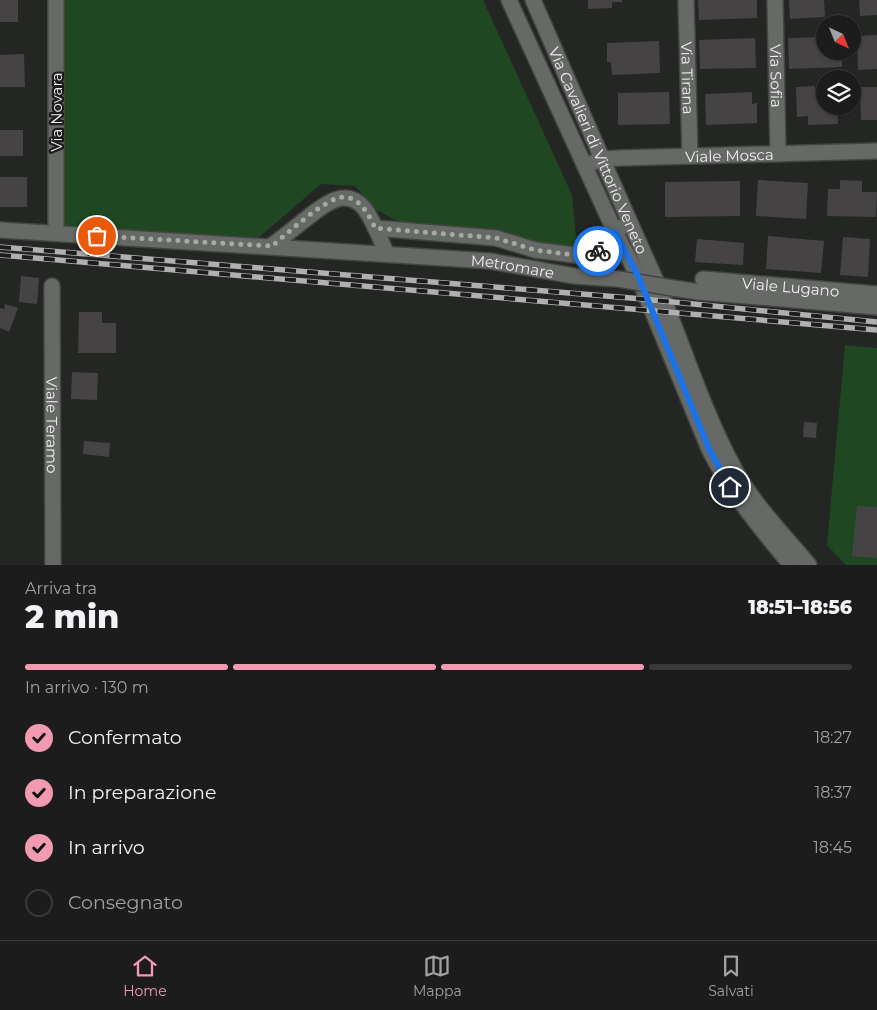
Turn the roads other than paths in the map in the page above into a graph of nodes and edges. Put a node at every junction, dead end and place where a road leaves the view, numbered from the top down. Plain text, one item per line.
1 (56, 0) edge
2 (509, 0) edge
3 (533, 0) edge
4 (686, 0) edge
5 (775, 0) edge
6 (877, 151) edge
7 (778, 154) junction
8 (690, 156) junction
9 (604, 159) junction
10 (584, 165) junction
11 (629, 223) junction
12 (56, 224) dead end
13 (375, 228) junction
14 (0, 230) edge
15 (615, 232) junction
16 (272, 246) junction
17 (386, 253) junction
18 (703, 279) dead end
19 (52, 286) dead end
20 (877, 294) edge
21 (877, 307) edge
22 (727, 470) junction
23 (53, 565) edge
24 (791, 565) edge
25 (809, 565) edge

1 - 12 street, Via Novara
2 - 10 street, Via Cavalieri di Vittorio Veneto
3 - 9 street, Via Cavalieri di Vittorio Veneto
4 - 8 street, Via Tirana
5 - 7 street, Via Sofia
6 - 7 street, Viale Mosca
7 - 8 street, Viale Mosca
8 - 9 street, Viale Mosca
9 - 10 street, Viale Mosca
9 - 11 street, Via Cavalieri di Vittorio Veneto
10 - 15 street, Via Cavalieri di Vittorio Veneto
11 - 15 street, Metromare
11 - 22 street, Via Cavalieri di Vittorio Veneto
13 - 15 street, Metromare
13 - 16 street
13 - 17 street
14 - 16 street, Metromare
15 - 22 street, Via Cavalieri di Vittorio Veneto
16 - 17 street, Metromare
17 - 21 street, Metromare, bridge
18 - 20 street, Viale Lugano
19 - 23 street, Viale Teramo
22 - 24 street, Via Cavalieri di Vittorio Veneto
22 - 25 street, Via Cavalieri di Vittorio Veneto

